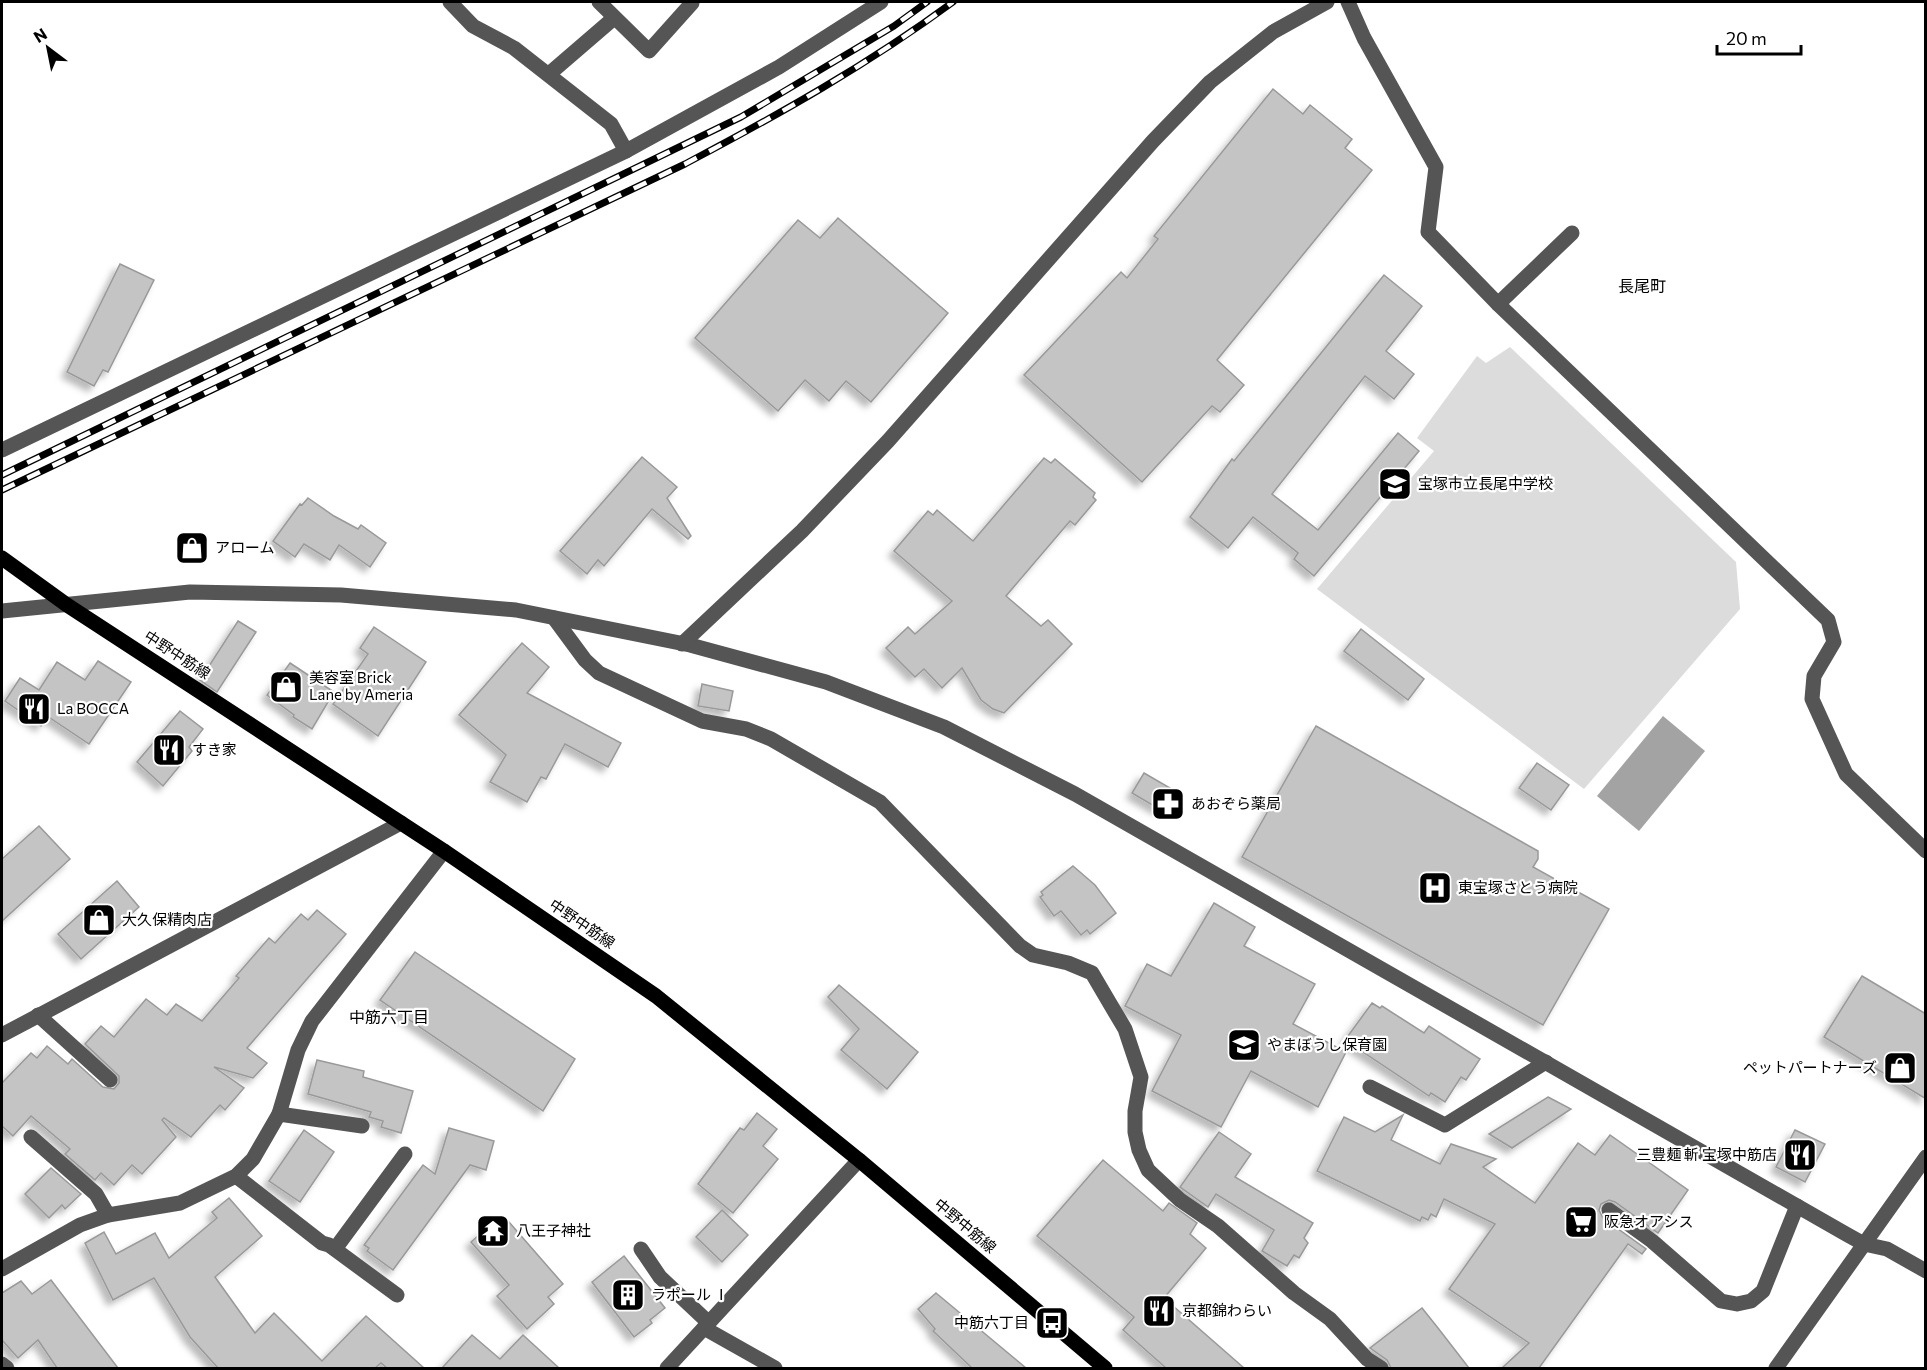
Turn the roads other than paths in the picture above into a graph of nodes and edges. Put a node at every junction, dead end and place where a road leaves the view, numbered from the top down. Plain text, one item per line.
1 (450, 2) edge
2 (599, 2) edge
3 (881, 2) edge
4 (1327, 2) edge
5 (1348, 2) edge
6 (692, 3) edge
7 (614, 18) junction
8 (549, 74) junction
9 (626, 151) junction
10 (1572, 233) dead end
11 (1498, 304) junction
12 (2, 450) edge
13 (2, 558) edge
14 (67, 605) junction
15 (2, 611) edge
16 (554, 618) junction
17 (682, 644) junction
18 (401, 823) junction
19 (444, 851) junction
20 (1926, 851) edge
21 (38, 1015) junction
22 (2, 1035) edge
23 (1546, 1062) junction
24 (110, 1080) dead end
25 (1370, 1087) dead end
26 (279, 1114) junction
27 (362, 1126) dead end
28 (31, 1137) dead end
29 (405, 1154) dead end
30 (1926, 1157) edge
31 (859, 1160) junction
32 (236, 1176) junction
33 (1797, 1206) junction
34 (1609, 1210) dead end
35 (108, 1215) junction
36 (1864, 1244) junction
37 (335, 1249) junction
38 (641, 1250) dead end
39 (2, 1269) edge
40 (1926, 1271) edge
41 (397, 1295) dead end
42 (706, 1325) junction
43 (2, 1364) edge
44 (7, 1368) edge
45 (667, 1368) edge
46 (776, 1368) edge
47 (1106, 1368) edge
48 (1381, 1368) edge
49 (1776, 1368) edge

1 - 8 street
2 - 7 street
3 - 9 street
4 - 17 street
5 - 11 street
6 - 7 street
7 - 8 street
8 - 9 street
9 - 12 street
10 - 11 street
11 - 20 street
13 - 14 main road, 中野中筋線
14 - 15 street
14 - 16 street
14 - 18 main road, 中野中筋線
16 - 17 street
16 - 48 street
17 - 23 street
18 - 19 main road, 中野中筋線
18 - 21 street
19 - 26 street
19 - 31 main road, 中野中筋線
21 - 22 street
21 - 24 street
23 - 25 street
23 - 33 street
26 - 27 street
26 - 32 street
28 - 35 street
29 - 37 street
30 - 36 street
31 - 42 street
31 - 47 main road, 中野中筋線
32 - 35 street
32 - 37 street
33 - 34 street
33 - 36 street
35 - 39 street
36 - 40 street
36 - 49 street
37 - 41 street
38 - 42 street
42 - 45 street
42 - 46 street
43 - 44 street

